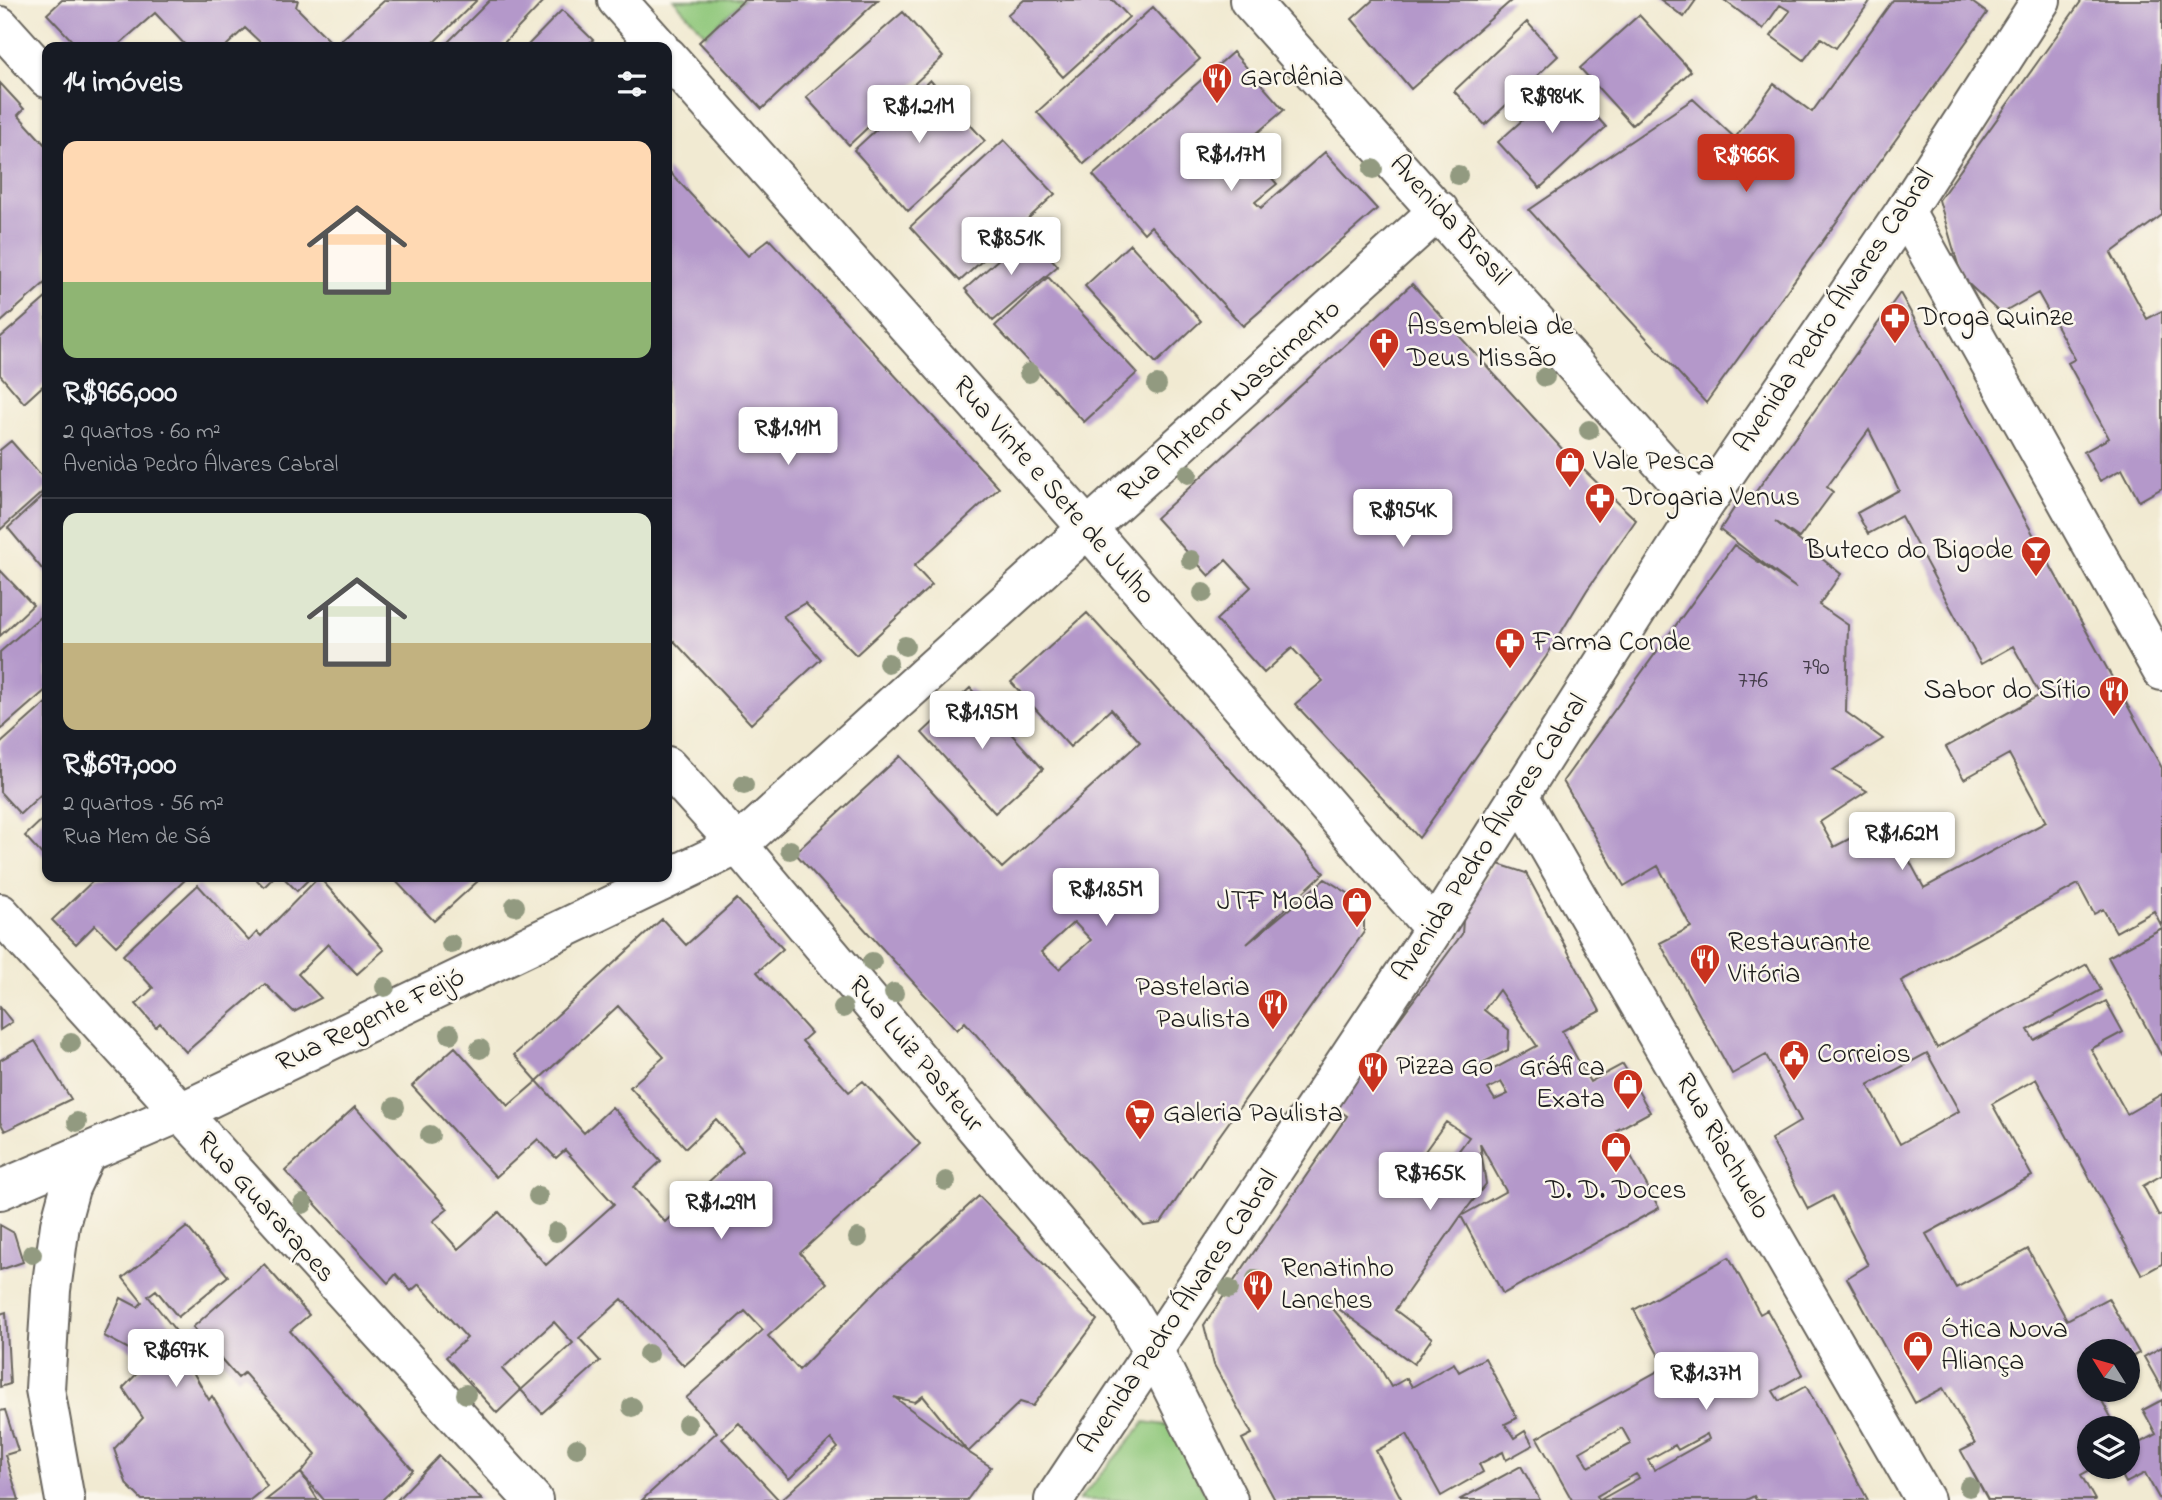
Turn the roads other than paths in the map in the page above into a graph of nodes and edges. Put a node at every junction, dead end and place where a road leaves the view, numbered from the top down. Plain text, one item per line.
1 (617, 0) edge
2 (1249, 0) edge
3 (2042, 0) edge
4 (0, 26) edge
5 (655, 42) edge
6 (672, 62) edge
7 (42, 72) edge
8 (1439, 210) junction
9 (1905, 211) junction
10 (1702, 508) junction
11 (1089, 530) junction
12 (2162, 671) edge
13 (672, 771) edge
14 (1518, 794) junction
15 (738, 845) junction
16 (672, 877) edge
17 (661, 882) edge
18 (0, 913) edge
19 (1434, 929) junction
20 (179, 1113) junction
21 (85, 1156) junction
22 (0, 1190) edge
23 (1154, 1351) junction
24 (65, 1500) edge
25 (533, 1500) edge
26 (1054, 1500) edge
27 (1228, 1500) edge
28 (1925, 1500) edge

1 - 5 street
2 - 8 street, Avenida Brasil
3 - 9 street, Avenida Pedro Álvares Cabral
4 - 7 street
6 - 11 street, Rua Vinte e Sete de Julho
8 - 10 street, Avenida Brasil
8 - 11 street, Rua Antenor Nascimento
9 - 10 street, Avenida Pedro Álvares Cabral
9 - 12 street
10 - 14 street, Avenida Pedro Álvares Cabral
11 - 15 street, Rua Antenor Nascimento
11 - 19 street, Rua Vinte e Sete de Julho
13 - 15 street, Rua Luiz Pasteur
14 - 19 street, Avenida Pedro Álvares Cabral
14 - 28 street, Rua Riachuelo
15 - 16 street, Rua Regente Feijó
15 - 23 street, Rua Luiz Pasteur
17 - 20 street, Rua Regente Feijó
18 - 20 street, Rua Guararapes
19 - 23 street, Avenida Pedro Álvares Cabral
20 - 21 street, Rua Regente Feijó
20 - 25 street, Rua Guararapes
21 - 22 street, Rua Regente Feijó
21 - 24 street
23 - 26 street, Avenida Pedro Álvares Cabral
23 - 27 street, Rua Luiz Pasteur

